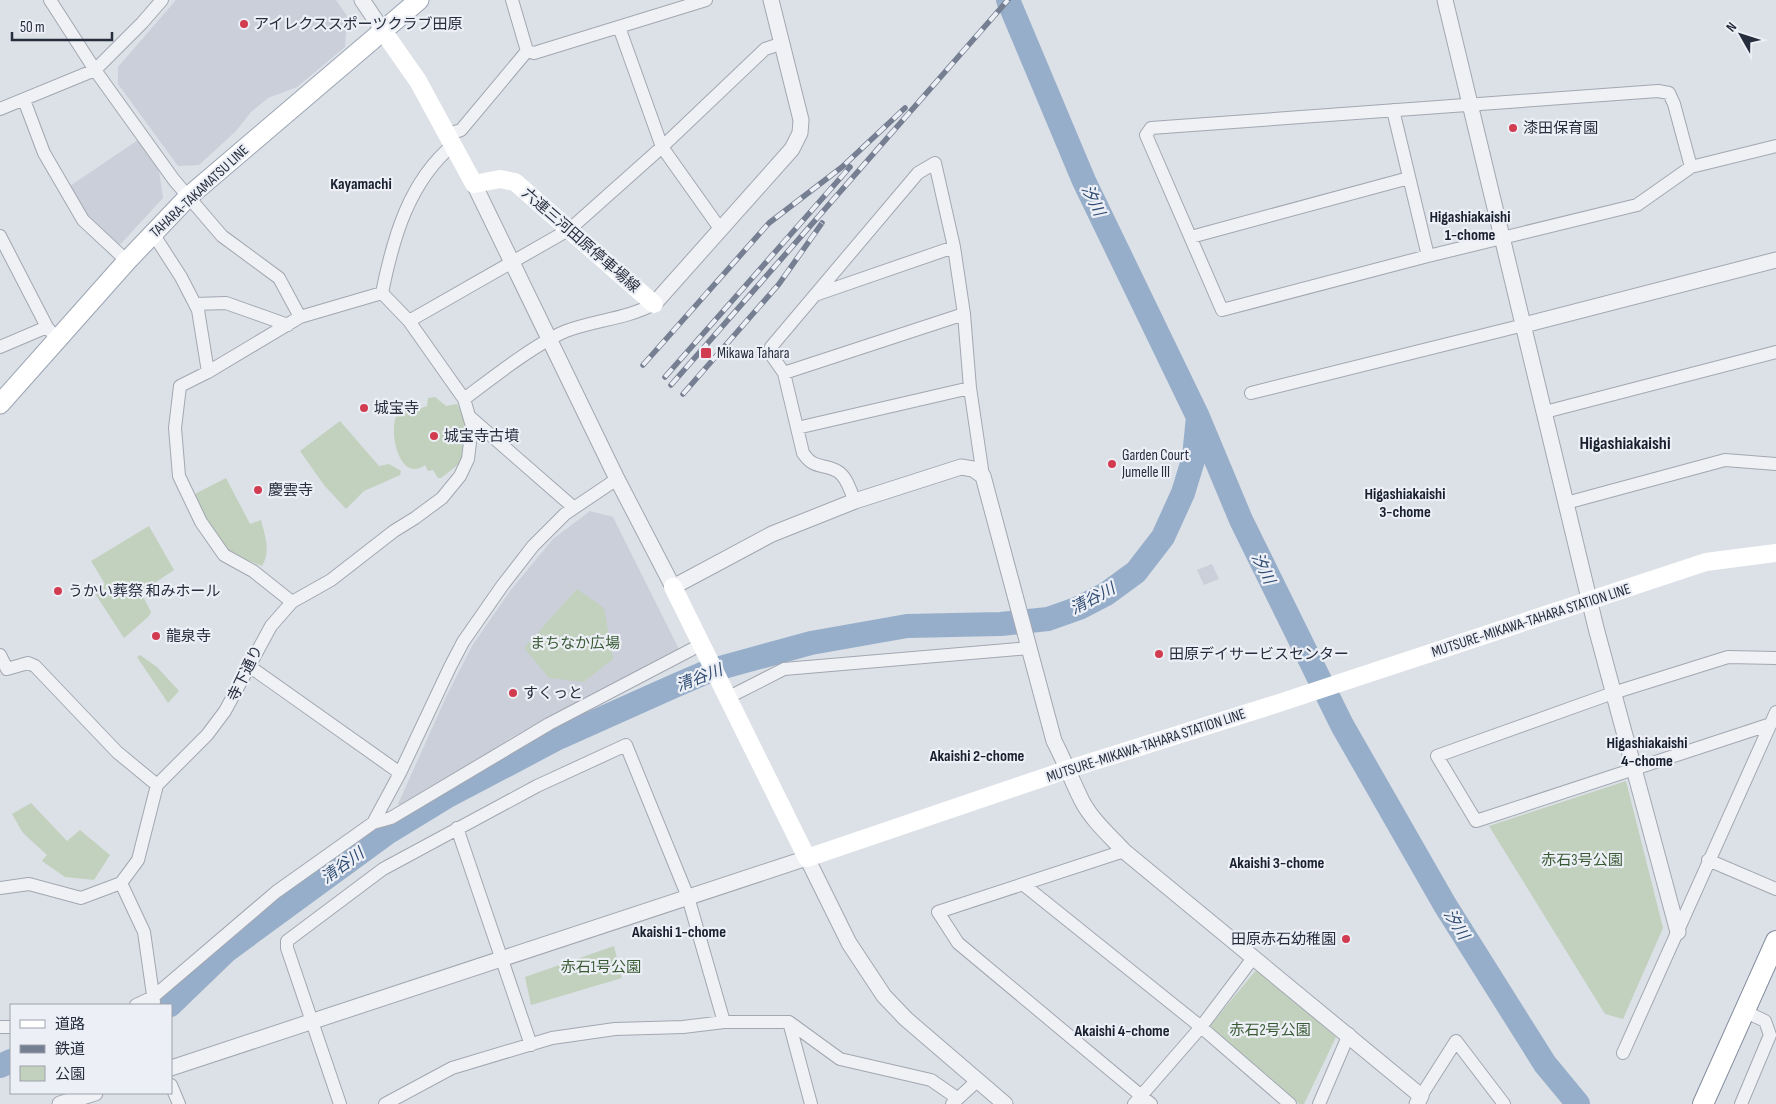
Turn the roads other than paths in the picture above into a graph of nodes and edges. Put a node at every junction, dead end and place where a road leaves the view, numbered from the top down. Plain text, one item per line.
1 (50, 0) edge
2 (162, 0) edge
3 (362, 0) edge
4 (419, 0) edge
5 (512, 0) edge
6 (706, 0) edge
7 (772, 0) edge
8 (1446, 0) edge
9 (619, 27) junction
10 (383, 31) junction
11 (783, 44) junction
12 (527, 52) junction
13 (96, 70) junction
14 (24, 100) junction
15 (1473, 106) junction
16 (0, 110) edge
17 (1393, 110) junction
18 (452, 139) junction
19 (1776, 146) edge
20 (662, 147) junction
21 (1691, 167) junction
22 (1409, 178) junction
23 (474, 184) junction
24 (188, 196) junction
25 (570, 229) junction
26 (721, 230) junction
27 (152, 232) junction
28 (0, 236) edge
29 (1191, 237) junction
30 (1504, 237) junction
31 (954, 247) junction
32 (1428, 256) junction
33 (1776, 260) edge
34 (126, 261) junction
35 (510, 263) junction
36 (382, 293) junction
37 (815, 295) junction
38 (195, 304) junction
39 (654, 304) junction
40 (964, 314) junction
41 (300, 318) junction
42 (409, 320) junction
43 (288, 324) junction
44 (1524, 325) junction
45 (52, 333) junction
46 (549, 340) junction
47 (0, 348) edge
48 (1776, 352) edge
49 (208, 372) junction
50 (784, 373) junction
51 (970, 388) junction
52 (1251, 393) dead end
53 (464, 399) junction
54 (0, 404) edge
55 (1545, 412) junction
56 (470, 417) junction
57 (797, 428) junction
58 (1776, 464) edge
59 (983, 476) junction
60 (617, 479) junction
61 (855, 501) junction
62 (1566, 503) junction
63 (573, 507) junction
64 (1776, 553) edge
65 (673, 587) junction
66 (1591, 601) junction
67 (292, 602) junction
68 (704, 648) junction
69 (1030, 648) junction
70 (0, 655) edge
71 (1776, 658) edge
72 (249, 666) junction
73 (1614, 693) junction
74 (726, 695) junction
75 (1773, 718) edge
76 (1634, 768) junction
77 (1069, 769) junction
78 (400, 773) junction
79 (156, 785) junction
80 (373, 823) junction
81 (457, 828) junction
82 (1124, 851) junction
83 (807, 858) junction
84 (1708, 860) junction
85 (122, 883) junction
86 (1024, 884) junction
87 (0, 888) edge
88 (1776, 889) edge
89 (688, 897) junction
90 (1678, 932) junction
91 (1776, 941) edge
92 (1254, 958) junction
93 (502, 959) junction
94 (153, 1001) edge
95 (140, 1004) edge
96 (1744, 1011) junction
97 (313, 1021) junction
98 (724, 1022) junction
99 (789, 1022) junction
100 (1201, 1028) junction
101 (1349, 1034) junction
102 (531, 1045) junction
103 (1623, 1054) dead end
104 (172, 1068) edge
105 (977, 1081) junction
106 (172, 1086) edge
107 (92, 1094) edge
108 (1137, 1100) edge
109 (1419, 1100) edge
110 (954, 1101) edge
111 (60, 1104) edge
112 (179, 1104) edge
113 (340, 1104) edge
114 (385, 1104) edge
115 (811, 1104) edge
116 (1005, 1104) edge
117 (1152, 1104) edge
118 (1290, 1104) edge
119 (1319, 1104) edge
120 (1504, 1104) edge
121 (1703, 1104) edge
122 (1741, 1104) edge

1 - 13 street
2 - 13 street
3 - 10 street
4 - 10 main road, TAHARA-TAKAMATSU LINE
5 - 12 street
6 - 9 street
7 - 11 street
8 - 15 street
9 - 12 street
9 - 20 street
10 - 18 main road
10 - 24 main road, TAHARA-TAKAMATSU LINE
11 - 20 street
11 - 26 street
12 - 18 street
13 - 14 street
13 - 24 street
14 - 16 street
14 - 34 street
15 - 17 street
15 - 21 street
15 - 30 street
17 - 22 street
17 - 29 street
18 - 23 main road
18 - 36 street
19 - 21 street
20 - 25 street
20 - 26 street
21 - 30 street
22 - 29 street
22 - 32 street
23 - 25 main road, 六連三河田原停車場線
23 - 35 street
24 - 27 main road, TAHARA-TAKAMATSU LINE
24 - 41 street
25 - 35 street
25 - 39 main road, 六連三河田原停車場線
26 - 39 street
27 - 34 main road, TAHARA-TAKAMATSU LINE
27 - 38 street
28 - 45 street
29 - 32 street
30 - 32 street
30 - 44 street
31 - 37 street
31 - 37 street
31 - 40 street
33 - 44 street
34 - 45 main road, TAHARA-TAKAMATSU LINE
35 - 42 street
35 - 46 street
36 - 41 street
36 - 42 street, 寺下通り
37 - 50 street
38 - 43 street
38 - 49 street
39 - 46 street
40 - 50 street
40 - 51 street
41 - 43 street
42 - 53 street, 寺下通り
43 - 49 street
44 - 52 street
44 - 55 street
45 - 47 street
45 - 54 main road, TAHARA-TAKAMATSU LINE
46 - 53 street
46 - 60 street
48 - 55 street
49 - 67 street
50 - 57 street
51 - 57 street
51 - 59 street
53 - 56 street, 寺下通り
55 - 62 street
56 - 63 street
56 - 67 street, 寺下通り
57 - 61 street
58 - 62 street
59 - 61 street
59 - 69 street
60 - 63 street
60 - 65 street
61 - 65 street
62 - 66 street
63 - 78 street
64 - 66 main road, MUTSURE-MIKAWA-TAHARA STATION LINE
65 - 68 main road
66 - 73 street
66 - 77 main road, MUTSURE-MIKAWA-TAHARA STATION LINE
67 - 72 street, 寺下通り
68 - 74 main road
68 - 80 street
69 - 74 street
69 - 77 street
70 - 79 street
71 - 73 street
72 - 78 street
72 - 79 street, 寺下通り
73 - 76 street
73 - 76 street
74 - 83 main road
75 - 76 street
75 - 84 street
76 - 90 street
77 - 82 street
77 - 83 main road, MUTSURE-MIKAWA-TAHARA STATION LINE
78 - 80 street
79 - 85 street
80 - 94 street
81 - 89 street
81 - 93 street
81 - 97 street
82 - 86 street
82 - 92 street
83 - 89 street
83 - 105 street
84 - 88 street
84 - 90 street
85 - 87 street
85 - 94 street
86 - 100 street
86 - 108 street
89 - 93 street
89 - 98 street
90 - 103 street
91 - 96 highway
92 - 100 street
92 - 101 street
93 - 97 street
93 - 102 street
94 - 95 street
96 - 121 highway
96 - 122 street
97 - 104 street
97 - 113 street
98 - 99 street
98 - 102 street
99 - 110 street
99 - 115 street
100 - 108 street
100 - 118 street
101 - 109 street
101 - 119 street
102 - 114 street
105 - 110 street
105 - 116 street
106 - 112 street
107 - 111 street
108 - 117 street
109 - 120 street

